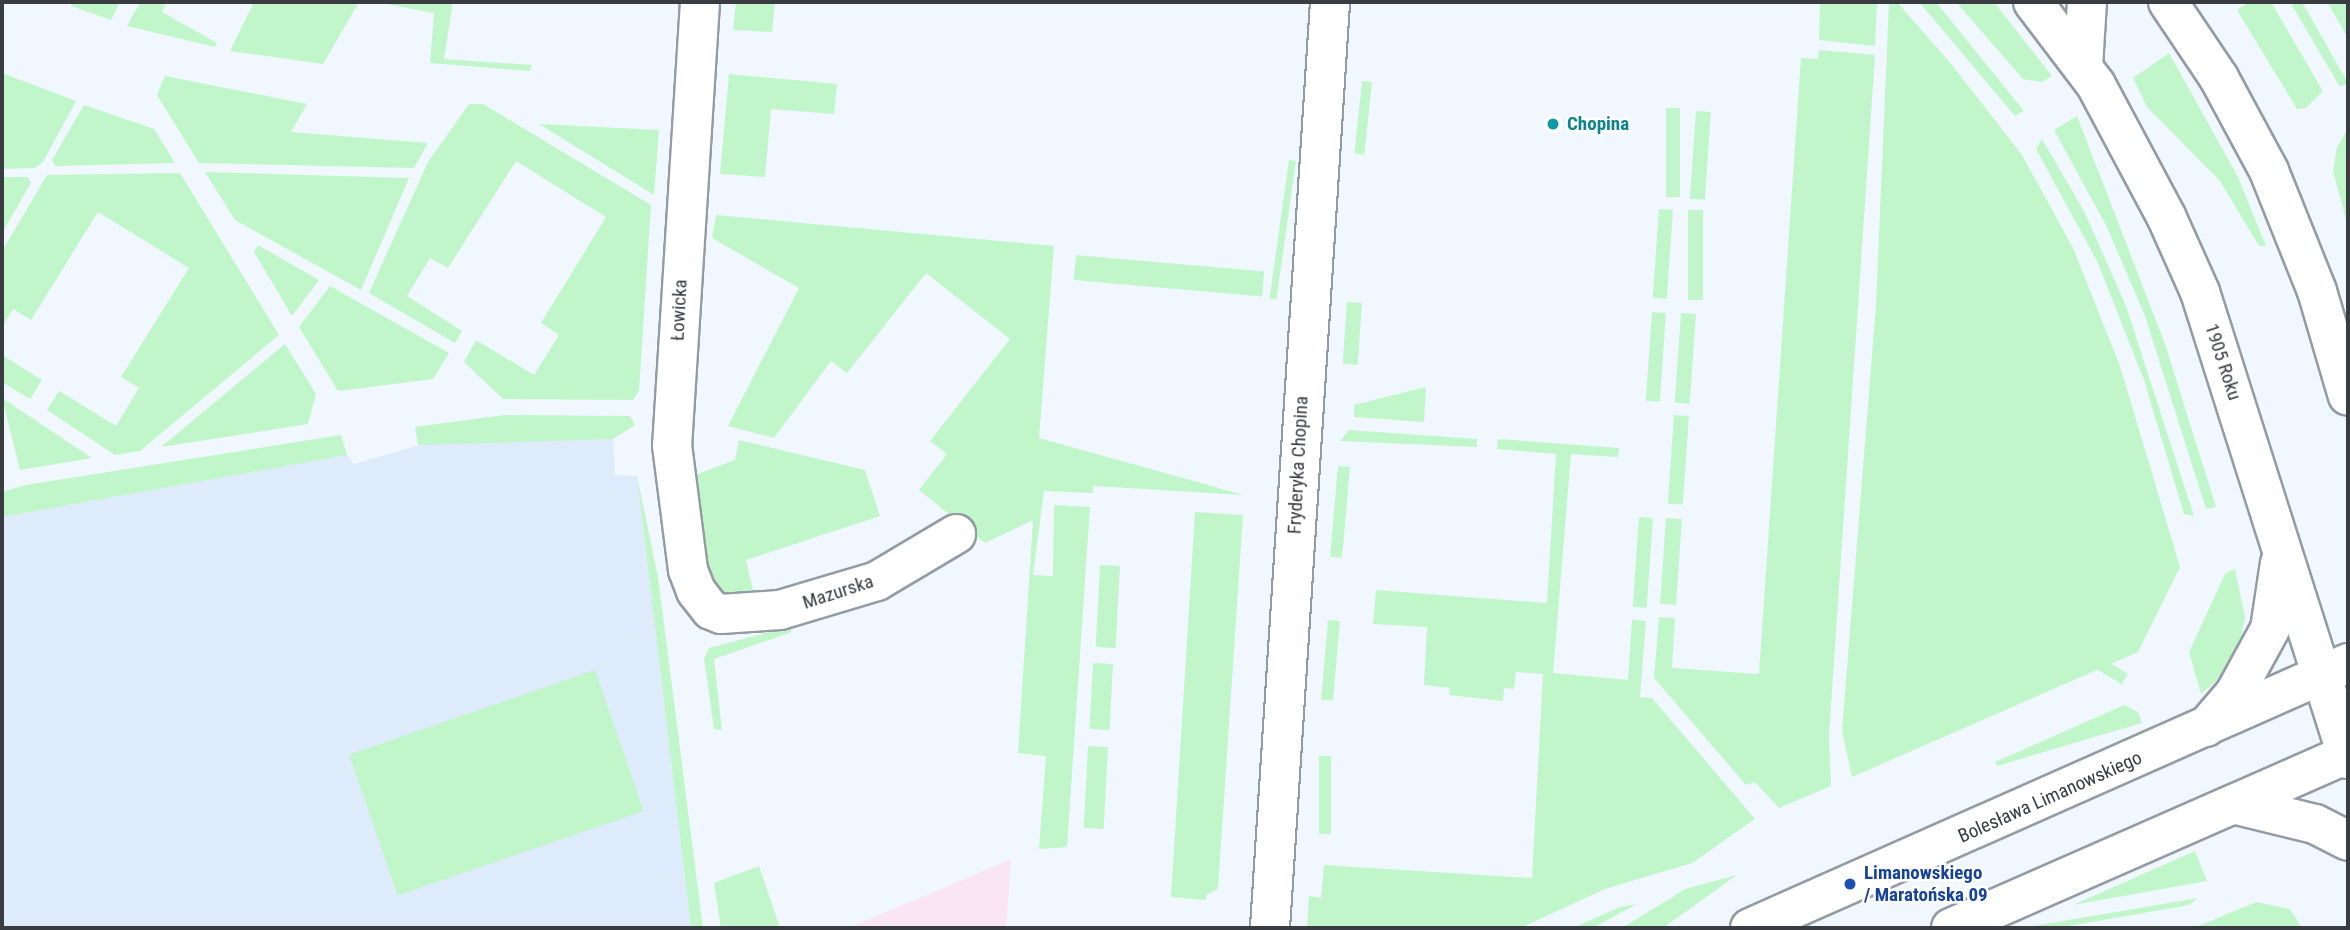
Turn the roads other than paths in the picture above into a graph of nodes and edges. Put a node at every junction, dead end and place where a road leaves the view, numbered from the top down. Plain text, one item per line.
1 (701, 2) edge
2 (1330, 2) edge
3 (2033, 2) edge
4 (2087, 2) edge
5 (2178, 10) edge
6 (2082, 67) junction
7 (2348, 396) edge
8 (956, 534) dead end
9 (2281, 547) junction
10 (710, 610) joint
11 (2335, 669) edge
12 (2206, 727) junction
13 (2348, 756) edge
14 (2237, 805) junction
15 (2348, 841) edge
16 (1270, 928) edge
17 (1750, 928) edge
18 (1951, 928) edge

1 - 10 street, Łowicka
2 - 16 street, Fryderyka Chopina
3 - 6 street, 1905 Roku
4 - 6 street
5 - 7 street
6 - 9 street, 1905 Roku
8 - 10 street, Mazurska
9 - 11 street, 1905 Roku
9 - 12 street
11 - 12 street, Bolesława Limanowskiego
11 - 13 street, 1905 Roku
12 - 17 street, Bolesława Limanowskiego
13 - 14 street
14 - 15 street
14 - 18 street

